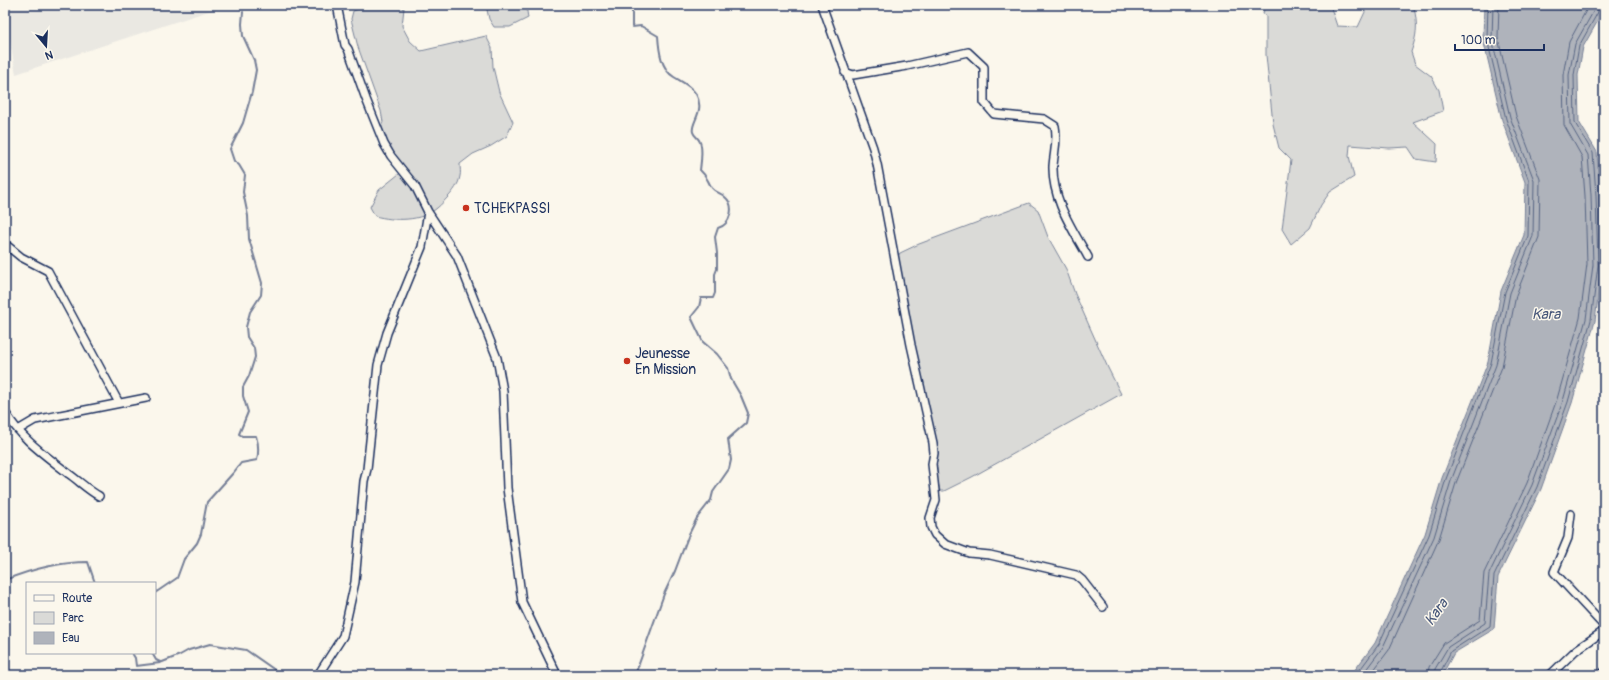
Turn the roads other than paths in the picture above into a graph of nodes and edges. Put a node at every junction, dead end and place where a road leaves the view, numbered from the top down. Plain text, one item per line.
1 (337, 5) edge
2 (822, 5) edge
3 (845, 72) junction
4 (428, 212) junction
5 (5, 244) edge
6 (1088, 257) dead end
7 (146, 398) dead end
8 (119, 403) junction
9 (5, 412) edge
10 (18, 430) junction
11 (99, 496) dead end
12 (1572, 514) dead end
13 (1103, 607) dead end
14 (1604, 626) edge
15 (1604, 631) edge
16 (1604, 672) edge
17 (318, 675) edge
18 (557, 675) edge
19 (1550, 675) edge
20 (1601, 675) edge

1 - 4 street
2 - 3 street
3 - 6 street
3 - 13 street
4 - 17 street
4 - 18 street
5 - 8 street
7 - 8 street
8 - 10 street
9 - 10 street
10 - 11 street
12 - 14 street
15 - 19 street
16 - 20 street

